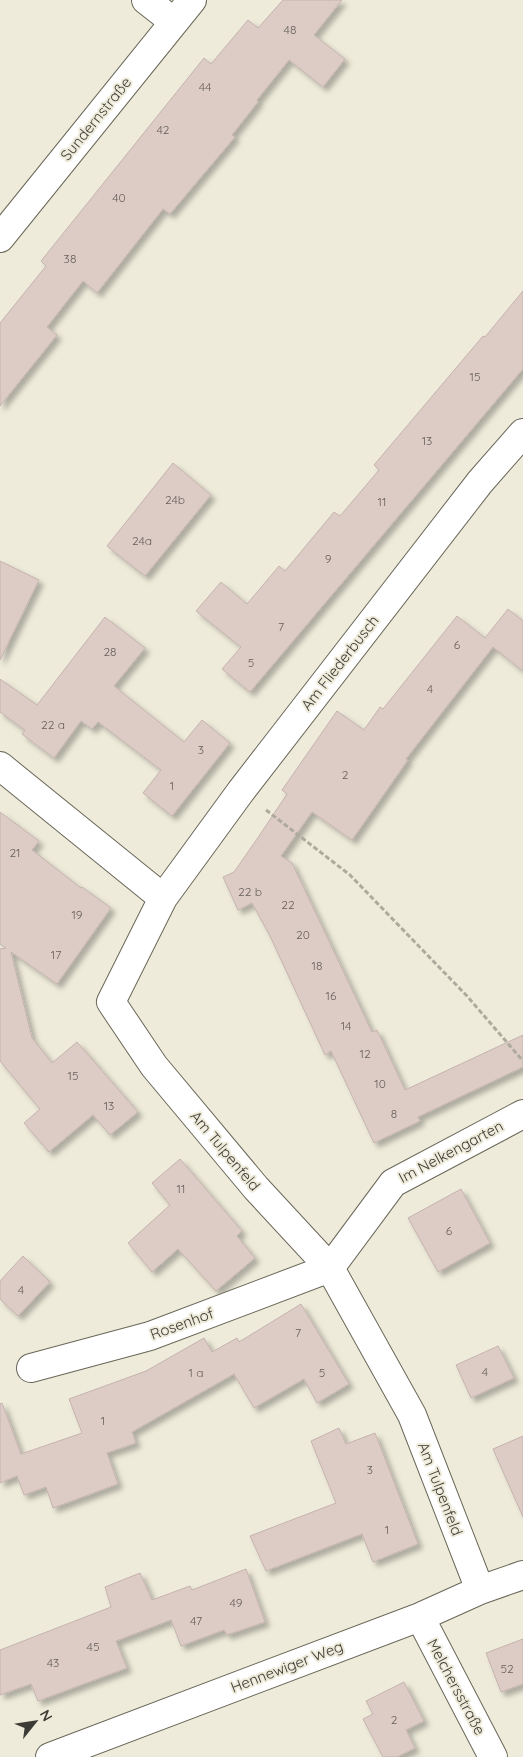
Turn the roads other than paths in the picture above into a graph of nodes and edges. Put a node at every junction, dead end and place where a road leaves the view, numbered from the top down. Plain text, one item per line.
1 (146, 0) edge
2 (192, 0) edge
3 (174, 22) junction
4 (0, 238) edge
5 (523, 433) edge
6 (0, 766) edge
7 (163, 898) junction
8 (523, 1114) edge
9 (330, 1268) junction
10 (31, 1368) dead end
11 (523, 1575) edge
12 (480, 1590) junction
13 (420, 1617) junction
14 (50, 1757) edge
15 (493, 1757) edge

1 - 3 street
2 - 3 street, Sundernstraße
3 - 4 street, Sundernstraße
5 - 7 street, Am Fliederbusch
6 - 7 street
7 - 9 street, Am Tulpenfeld
8 - 9 street, Im Nelkengarten
9 - 10 street, Rosenhof
9 - 12 street, Am Tulpenfeld
11 - 12 street, Hennewiger Weg
12 - 13 street, Hennewiger Weg
13 - 14 street, Hennewiger Weg
13 - 15 street, Melchersstraße

